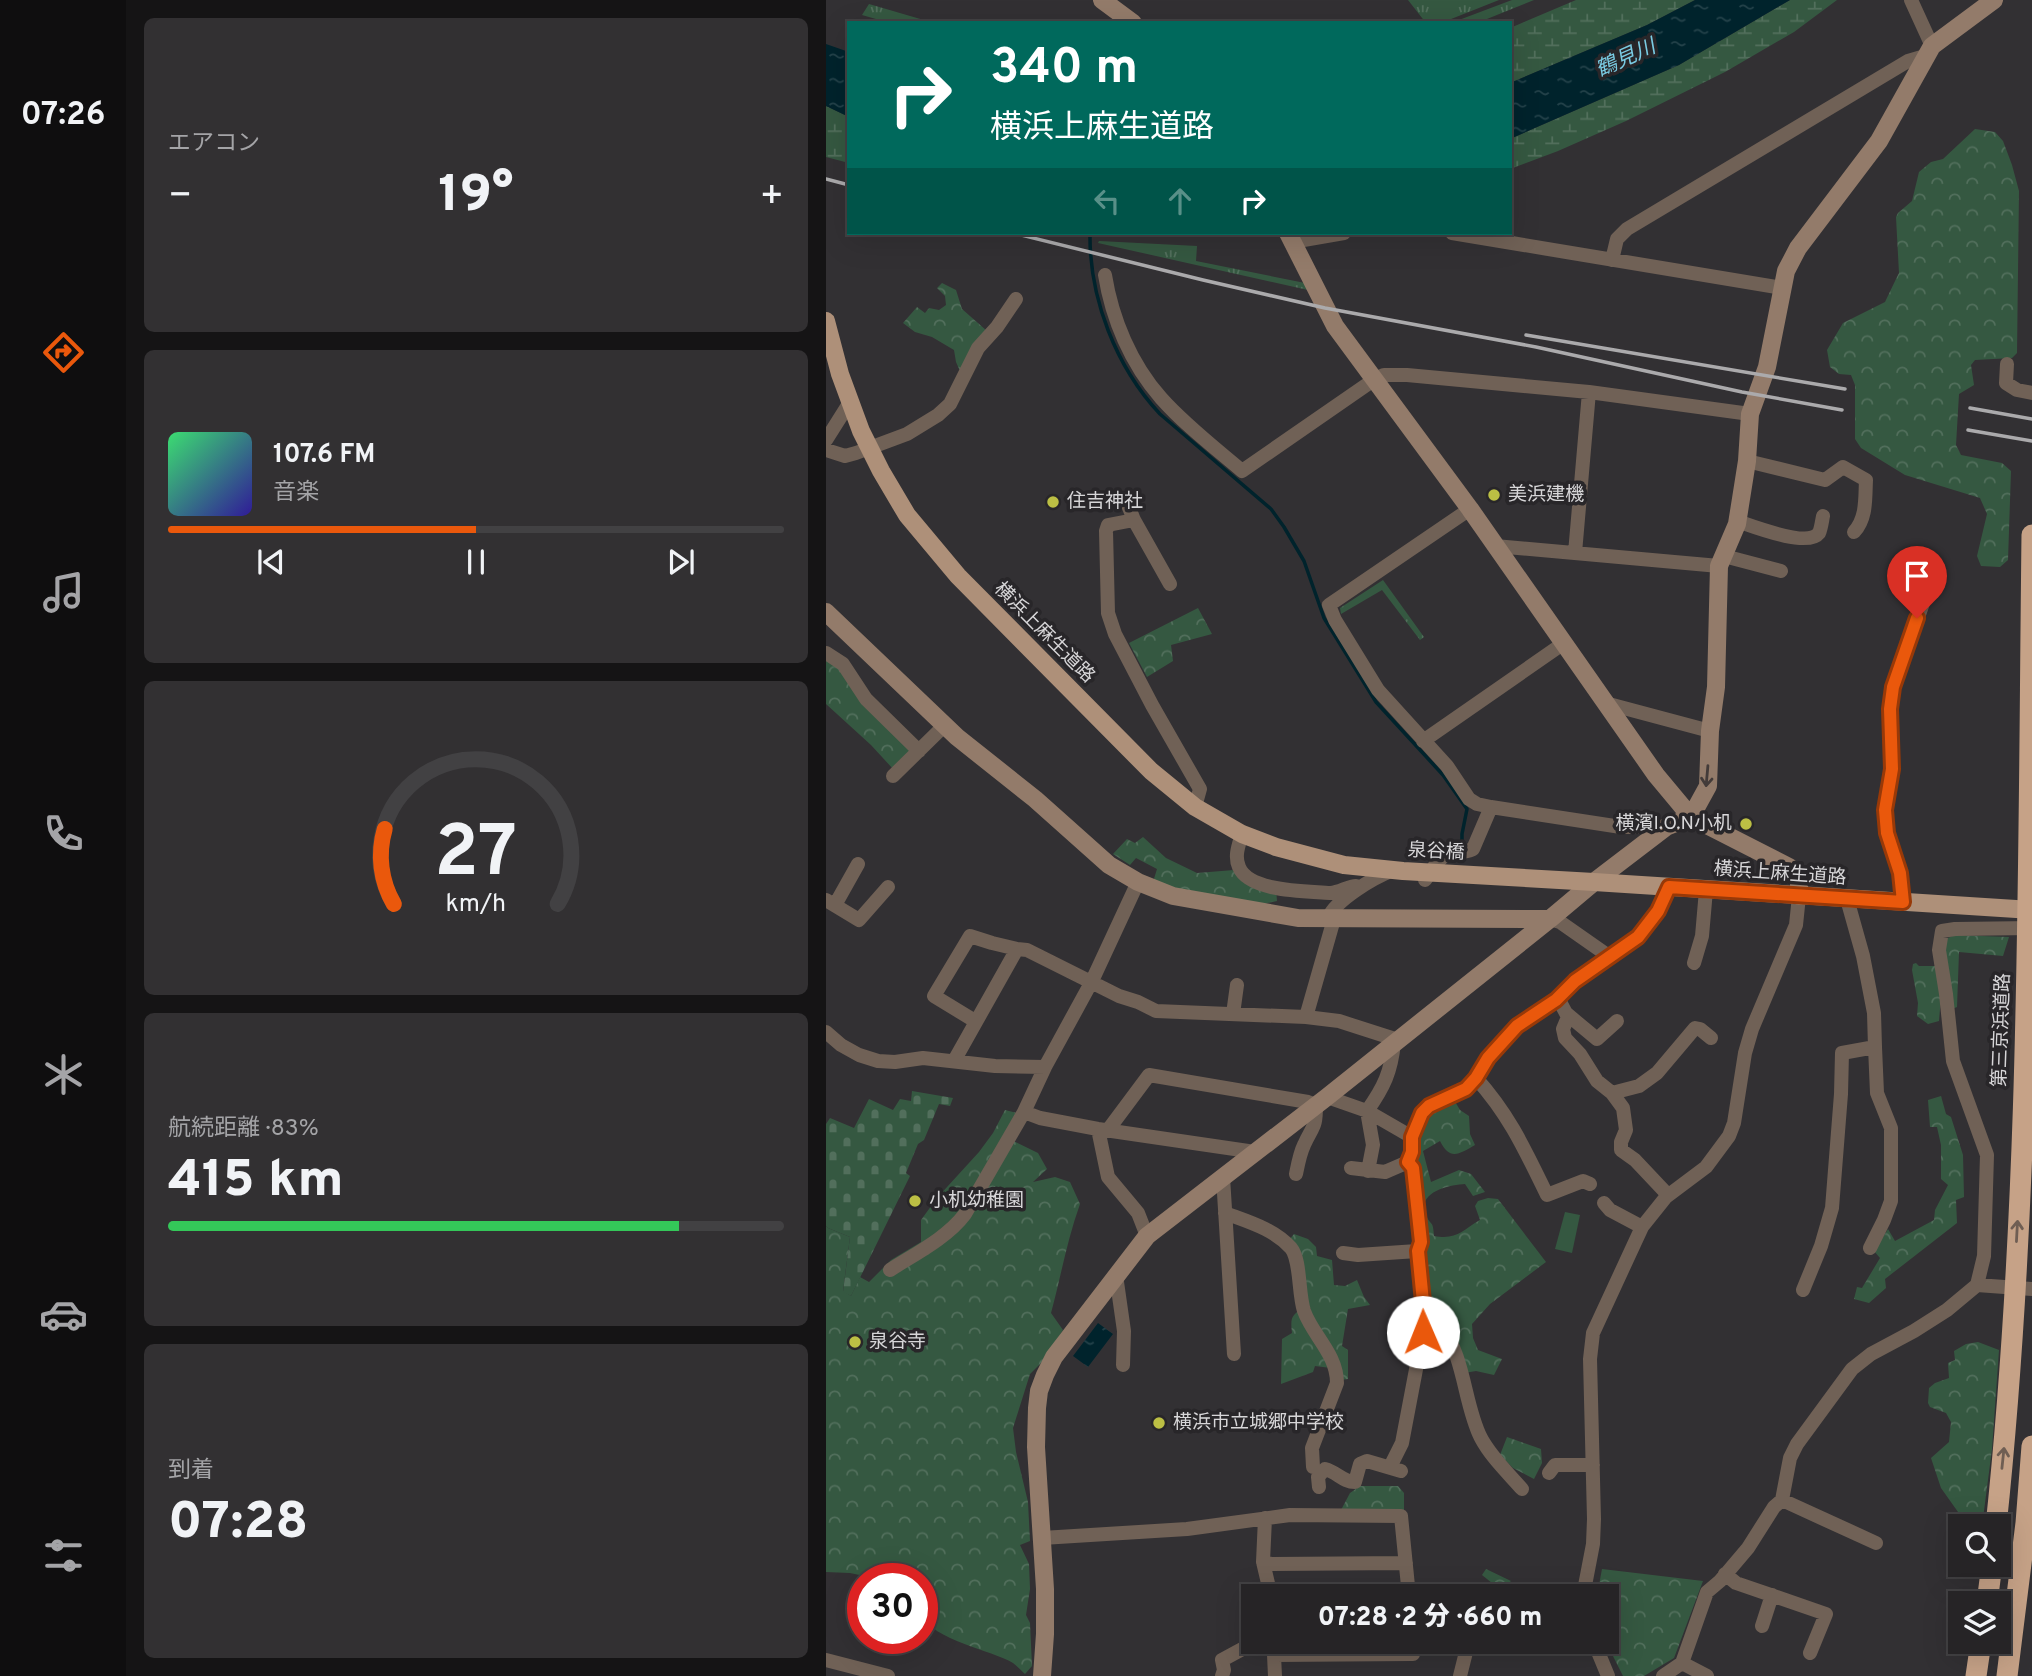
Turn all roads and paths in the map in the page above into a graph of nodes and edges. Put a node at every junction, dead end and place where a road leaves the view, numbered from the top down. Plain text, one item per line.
1 (1102, 0) edge
2 (1910, 0) edge
3 (1994, 0) edge
4 (1130, 21) edge
5 (1929, 51) junction
6 (1307, 235) edge
7 (1464, 235) edge
8 (1289, 236) edge
9 (1612, 260) junction
10 (1105, 275) dead end
11 (1782, 289) junction
12 (1016, 299) dead end
13 (826, 321) edge
14 (2007, 364) dead end
15 (1375, 379) junction
16 (1590, 392) junction
17 (2032, 393) edge
18 (850, 402) junction
19 (1750, 414) junction
20 (826, 440) edge
21 (869, 448) junction
22 (826, 450) edge
23 (1747, 461) junction
24 (1128, 505) dead end
25 (1470, 509) junction
26 (1823, 516) dead end
27 (1135, 520) junction
28 (1737, 522) junction
29 (1854, 532) dead end
30 (2032, 535) edge
31 (1495, 546) junction
32 (1575, 553) junction
33 (1930, 559) dead end
34 (1721, 561) junction
35 (1781, 571) dead end
36 (1170, 584) dead end
37 (826, 612) edge
38 (1563, 643) junction
39 (826, 653) edge
40 (1605, 703) junction
41 (945, 725) junction
42 (1710, 731) junction
43 (1423, 741) junction
44 (919, 751) junction
45 (893, 776) dead end
46 (1195, 807) junction
47 (1491, 807) junction
48 (1691, 817) junction
49 (1666, 827) junction
50 (1242, 834) junction
51 (858, 864) dead end
52 (1344, 865) joint
53 (1526, 877) joint
54 (1594, 881) junction
55 (1138, 883) junction
56 (888, 887) dead end
57 (1669, 887) junction
58 (1362, 888) junction
59 (1706, 890) junction
60 (1799, 896) junction
61 (1847, 899) junction
62 (1903, 902) junction
63 (831, 903) edge
64 (2032, 910) edge
65 (1331, 919) junction
66 (1550, 919) junction
67 (2030, 931) edge
68 (1017, 948) junction
69 (1610, 957) junction
70 (1694, 963) dead end
71 (1092, 981) junction
72 (1237, 985) dead end
73 (1558, 998) junction
74 (1233, 1014) junction
75 (1567, 1014) junction
76 (1306, 1017) junction
77 (975, 1021) junction
78 (1617, 1021) dead end
79 (826, 1032) edge
80 (1711, 1038) dead end
81 (1396, 1042) junction
82 (1875, 1048) junction
83 (954, 1061) junction
84 (1045, 1067) junction
85 (1476, 1078) junction
86 (1612, 1093) junction
87 (1322, 1101) junction
88 (1367, 1111) junction
89 (1024, 1112) junction
90 (1103, 1129) junction
91 (1412, 1137) junction
92 (1255, 1152) junction
93 (1408, 1162) junction
94 (1351, 1168) dead end
95 (1368, 1171) junction
96 (1296, 1174) dead end
97 (1223, 1177) junction
98 (1590, 1184) dead end
99 (1668, 1195) junction
100 (1604, 1203) dead end
101 (1225, 1213) junction
102 (1642, 1227) junction
103 (1147, 1236) junction
104 (1870, 1248) dead end
105 (1418, 1251) junction
106 (1343, 1253) dead end
107 (890, 1270) dead end
108 (1116, 1275) junction
109 (1984, 1286) junction
110 (2032, 1289) edge
111 (1803, 1290) dead end
112 (1424, 1313) junction
113 (1234, 1354) dead end
114 (1123, 1365) dead end
115 (2032, 1446) edge
116 (1593, 1465) junction
117 (1313, 1467) dead end
118 (1549, 1473) dead end
119 (1319, 1487) dead end
120 (1522, 1489) dead end
121 (1782, 1500) junction
122 (1997, 1514) edge
123 (1265, 1518) junction
124 (1042, 1538) junction
125 (1876, 1542) dead end
126 (1263, 1562) junction
127 (1406, 1563) junction
128 (1725, 1574) junction
129 (1268, 1584) edge
130 (1408, 1584) edge
131 (1585, 1584) edge
132 (1772, 1595) junction
133 (1762, 1626) dead end
134 (1241, 1650) edge
135 (1810, 1653) dead end
136 (1413, 1654) edge
137 (1466, 1654) edge
138 (1599, 1654) edge
139 (1979, 1654) edge
140 (826, 1660) edge
141 (1682, 1663) junction
142 (888, 1676) edge
143 (1042, 1676) edge
144 (1222, 1676) edge
145 (1275, 1676) edge
146 (1460, 1676) edge
147 (1608, 1676) edge
148 (1663, 1676) edge
149 (1707, 1676) edge
150 (1976, 1676) edge
151 (2007, 1676) edge

1 - 4 street
2 - 5 street
3 - 5 street
5 - 9 street
5 - 11 street
6 - 8 street
7 - 9 street
8 - 15 street
9 - 11 street
10 - 15 street
11 - 19 street
12 - 21 street
13 - 18 main road, 横浜上麻生道路
14 - 17 street
15 - 16 street
15 - 25 street
16 - 19 street
16 - 32 street
18 - 20 street
18 - 21 main road, 横浜上麻生道路
19 - 23 street
21 - 22 street
21 - 46 main road, 横浜上麻生道路
23 - 28 street
23 - 29 street
24 - 27 street
25 - 31 street
25 - 43 street
26 - 28 street
27 - 36 street
27 - 46 street
28 - 34 street
30 - 67 highway, 第三京浜道路
31 - 32 street
31 - 38 street
32 - 34 street
33 - 62 street
34 - 35 street
34 - 42 street
37 - 41 street
38 - 40 street
38 - 43 street
39 - 44 street
40 - 42 street
40 - 48 street
41 - 44 street
41 - 55 street
42 -> 48 street
43 - 47 street
44 - 45 street
46 - 50 main road, 横浜上麻生道路
47 - 49 street
47 - 58 street
48 - 49 street
48 - 60 street
49 - 54 street
50 - 52 main road, 横浜上麻生道路
50 - 58 street
51 - 63 street
52 - 53 main road, 泉谷橋
53 - 54 main road, 横浜上麻生道路
54 - 57 main road, 横浜上麻生道路
54 - 66 street
55 - 65 street
55 - 71 street
56 - 63 street
57 - 59 main road, 横浜上麻生道路
57 - 69 street
58 - 65 street
59 - 60 main road, 横浜上麻生道路
59 - 70 street
60 - 61 main road, 横浜上麻生道路
60 - 99 street
61 - 62 main road, 横浜上麻生道路
61 - 82 street
62 - 64 main road, 横浜上麻生道路
65 - 66 street
65 - 76 street
66 - 69 street
66 - 81 street
67 - 109 street
122 -> 67 highway, 第三京浜道路
68 - 71 street
68 - 77 street
68 - 77 street
69 - 73 street
71 - 74 street
71 - 84 street
72 - 74 street
73 - 75 street
73 - 85 street
74 - 76 street
75 - 78 street
75 - 86 street
76 - 81 street
77 - 83 street
79 - 83 street
80 - 86 street
81 - 87 street
81 - 88 street
82 - 104 street
82 - 111 street
83 - 84 street
84 - 89 street
85 - 91 street
85 - 98 street
86 - 99 street
87 - 88 street
87 - 90 street
87 - 92 street
87 - 96 street
88 - 91 street
88 - 95 street
89 - 90 street
89 - 107 street
90 - 92 street
90 - 103 street
91 - 93 street
92 - 97 street
93 - 95 street
93 - 105 street
94 - 95 street
97 - 101 street
97 - 103 street
99 - 102 street
100 - 102 street
101 - 113 street
101 - 117 street
102 - 116 street
103 - 108 street
105 - 106 street
105 - 112 street
108 - 114 street
108 - 124 street
109 - 110 street
109 - 121 street
112 - 119 street
112 - 120 street
115 - 151 highway
116 - 118 street
116 - 131 street
121 - 125 street
121 - 128 street
123 - 124 street
123 - 126 street
123 - 127 street
124 - 143 street
126 - 127 street
126 - 129 street
127 - 130 street
128 - 132 street
128 - 141 street
132 - 133 street
132 - 135 street
134 - 144 street
136 - 145 street
137 - 146 street
138 - 147 street
139 - 150 highway
140 - 142 street
141 - 148 street
141 - 149 street

